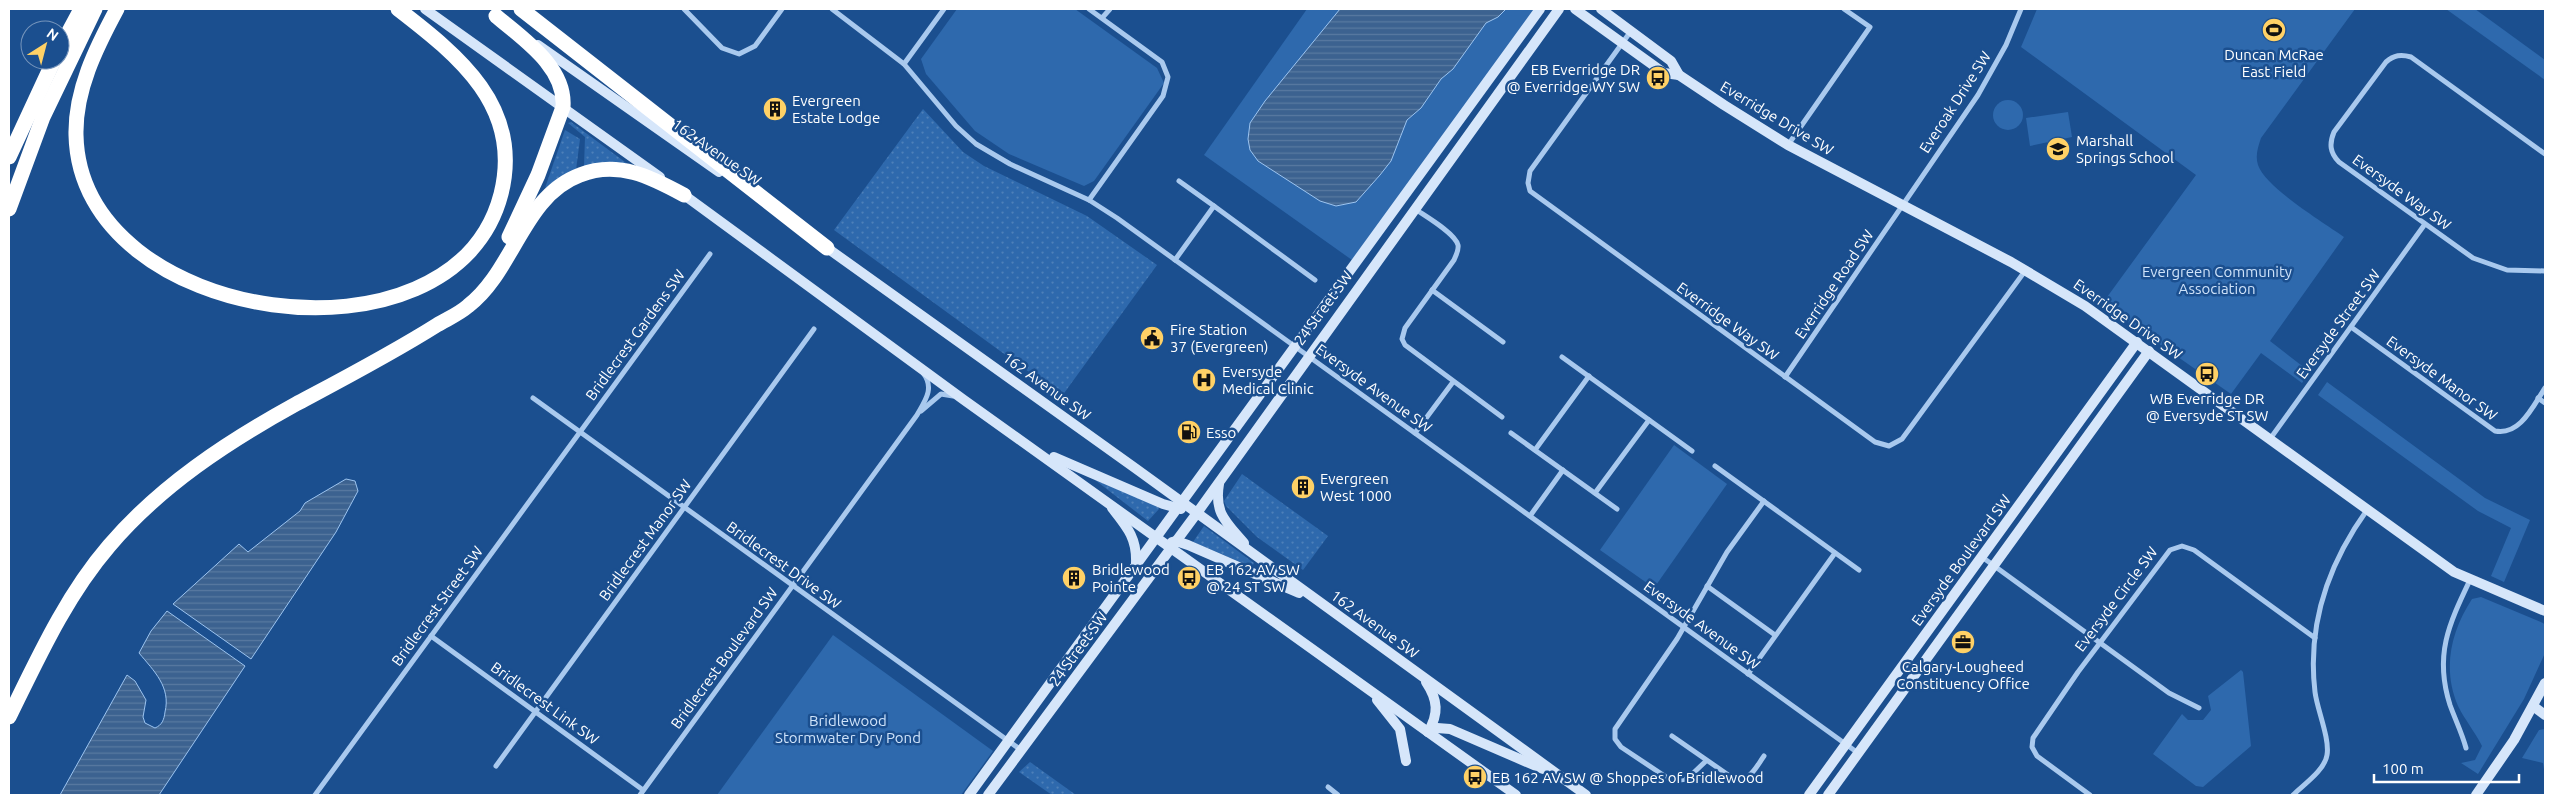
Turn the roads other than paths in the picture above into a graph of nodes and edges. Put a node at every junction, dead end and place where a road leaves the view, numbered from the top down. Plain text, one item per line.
1 (81, 9) edge
2 (95, 9) edge
3 (117, 9) edge
4 (398, 9) edge
5 (425, 9) edge
6 (521, 9) edge
7 (684, 9) edge
8 (782, 9) edge
9 (832, 9) edge
10 (944, 9) edge
11 (1088, 9) edge
12 (1110, 9) edge
13 (1540, 9) edge
14 (1559, 9) edge
15 (1575, 9) edge
16 (1601, 9) edge
17 (1844, 9) edge
18 (2021, 9) edge
19 (491, 12) edge
20 (1102, 18) junction
21 (70, 29) edge
22 (1631, 31) junction
23 (1622, 43) junction
24 (904, 64) junction
25 (49, 70) edge
26 (1679, 75) junction
27 (563, 107) junction
28 (1788, 145) junction
29 (2545, 154) edge
30 (9, 157) edge
31 (1179, 181) dead end
32 (684, 195) junction
33 (1089, 200) junction
34 (1903, 205) junction
35 (1214, 206) junction
36 (1414, 208) junction
37 (9, 209) edge
38 (2425, 224) junction
39 (827, 248) junction
40 (710, 254) dead end
41 (1175, 260) junction
42 (2025, 270) junction
43 (2545, 271) edge
44 (1315, 280) dead end
45 (1432, 290) junction
46 (438, 325) junction
47 (2351, 328) junction
48 (814, 329) dead end
49 (1503, 342) dead end
50 (2137, 342) junction
51 (1294, 346) junction
52 (2149, 351) junction
53 (1308, 356) junction
54 (1562, 357) dead end
55 (912, 362) junction
56 (1589, 376) junction
57 (1785, 377) junction
58 (1453, 382) junction
59 (2545, 388) edge
60 (533, 398) dead end
61 (2538, 398) junction
62 (968, 402) junction
63 (2545, 403) edge
64 (917, 415) junction
65 (1502, 417) dead end
66 (1649, 420) junction
67 (580, 432) junction
68 (1512, 432) dead end
69 (1415, 434) junction
70 (2270, 439) junction
71 (1032, 446) junction
72 (1535, 450) junction
73 (1692, 451) dead end
74 (1715, 466) dead end
75 (1563, 470) junction
76 (1219, 482) junction
77 (1595, 494) junction
78 (1101, 496) junction
79 (1764, 501) junction
80 (1178, 506) junction
81 (684, 508) junction
82 (1617, 509) dead end
83 (2368, 509) junction
84 (1194, 511) junction
85 (1530, 516) junction
86 (1154, 540) junction
87 (1171, 544) junction
88 (1835, 553) junction
89 (1256, 557) junction
90 (1982, 557) junction
91 (1136, 563) junction
92 (1994, 566) junction
93 (1859, 570) dead end
94 (2470, 580) junction
95 (792, 586) junction
96 (1707, 586) junction
97 (1321, 603) junction
98 (2545, 611) edge
99 (1683, 627) junction
100 (1775, 635) junction
101 (431, 636) junction
102 (2315, 638) junction
103 (2100, 643) junction
104 (1748, 674) junction
105 (1423, 678) junction
106 (2545, 683) edge
107 (1367, 687) junction
108 (2543, 694) edge
109 (2533, 706) junction
110 (2199, 708) dead end
111 (536, 712) junction
112 (2545, 715) edge
113 (9, 717) edge
114 (1428, 732) junction
115 (1672, 736) dead end
116 (1008, 743) junction
117 (1846, 745) junction
118 (2466, 748) dead end
119 (1021, 750) junction
120 (1858, 753) junction
121 (1764, 756) dead end
122 (1406, 761) dead end
123 (1706, 761) junction
124 (496, 766) dead end
125 (1560, 776) junction
126 (1328, 787) dead end
127 (644, 790) junction
128 (315, 795) edge
129 (640, 795) edge
130 (969, 795) edge
131 (988, 795) edge
132 (1338, 795) edge
133 (1516, 795) edge
134 (1586, 795) edge
135 (1809, 795) edge
136 (1828, 795) edge
137 (2090, 795) edge
138 (2293, 795) edge
139 (2476, 795) edge

1 - 21 highway
2 - 37 highway
3 - 4 highway
5 - 27 street
6 - 39 highway
7 - 8 street
9 - 24 street, Eversyde Avenue SW
10 - 24 street
11 - 20 street
12 - 20 street
13 - 51 street, 24 Street SW
14 - 36 street, 24 Street SW
15 - 23 street, Everridge Drive SW
16 - 22 street, Everridge Drive SW
17 - 28 street
18 - 34 street, Everoak Drive SW
19 - 27 highway
19 - 39 street, 162 Avenue SW
20 - 33 street
22 - 23 street, Everridge Way SW
22 - 26 street, Everridge Drive SW
23 - 26 street, Everridge Drive SW
23 - 57 street, Everridge Way SW
24 - 33 street, Eversyde Avenue SW
25 - 30 highway
26 - 28 street, Everridge Drive SW
27 - 32 street
27 - 46 highway
28 - 34 street, Everridge Drive SW
29 - 38 street, Eversyde Way SW
31 - 35 street
32 - 46 highway
32 - 55 street
33 - 41 street, Eversyde Avenue SW
34 - 42 street, Everridge Drive SW
34 - 57 street, Everridge Road SW
35 - 41 street
35 - 44 street
36 - 45 street
36 - 53 street, 24 Street SW
38 - 43 street, Eversyde Way SW
38 - 47 street, Eversyde Street SW
39 - 80 street, 162 Avenue SW
40 - 67 street, Bridlecrest Gardens SW
41 - 51 street, Eversyde Avenue SW
42 - 50 street, Everridge Drive SW
42 - 57 street, Everridge Way SW
45 - 49 street
45 - 58 street
46 - 113 highway
47 - 61 street, Eversyde Manor SW
47 - 70 street, Eversyde Street SW
48 - 81 street, Bridlecrest Manor SW
50 - 52 street, Everridge Drive SW
50 - 90 street, Eversyde Boulevard SW
51 - 53 street, Eversyde Avenue SW
51 - 80 street, 24 Street SW
52 - 70 street, Everridge Drive SW
52 - 92 street, Eversyde Boulevard SW
53 - 69 street, Eversyde Avenue SW
53 - 76 street, 24 Street SW
54 - 56 street
55 - 62 street
55 - 64 street
56 - 66 street
56 - 72 street
58 - 65 street
58 - 69 street
59 - 61 street
60 - 67 street, Bridlecrest Drive SW
61 - 63 street
62 - 64 street
62 - 71 street
64 - 95 street, Bridlecrest Boulevard SW
66 - 73 street
66 - 77 street
67 - 81 street, Bridlecrest Drive SW
67 - 101 street, Bridlecrest Street SW
68 - 72 street
69 - 85 street, Eversyde Avenue SW
70 - 83 street, Everridge Drive SW
71 - 78 street
71 - 80 street
72 - 75 street
74 - 79 street
75 - 77 street
75 - 85 street
76 - 84 street, 24 Street SW
76 - 89 street
77 - 82 street
78 - 86 street
78 - 91 street
79 - 88 street
79 - 96 street
80 - 84 street, 162 Avenue SW
80 - 86 street, 24 Street SW
81 - 95 street, Bridlecrest Drive SW
81 - 111 street, Bridlecrest Manor SW
83 - 94 street, Everridge Drive SW
83 - 102 street
84 - 87 street, 24 Street SW
84 - 89 street, 162 Avenue SW
85 - 99 street, Eversyde Avenue SW
86 - 87 street
86 - 91 street, 24 Street SW
87 - 97 street
87 - 107 street
87 - 119 street, 24 Street SW
88 - 93 street
88 - 100 street
89 - 97 street, 162 Avenue SW
90 - 92 street
90 - 117 street, Eversyde Boulevard SW
91 - 116 street, 24 Street SW
92 - 103 street
92 - 120 street, Eversyde Boulevard SW
94 - 98 street, Everridge Drive SW
94 - 118 street
95 - 116 street, Bridlecrest Drive SW
95 - 127 street, Bridlecrest Boulevard SW
96 - 99 street
96 - 100 street
97 - 105 street, 162 Avenue SW
99 - 104 street, Eversyde Avenue SW
99 - 123 street
100 - 104 street
101 - 111 street, Bridlecrest Link SW
101 - 128 street, Bridlecrest Street SW
102 - 103 street, Eversyde Circle SW
102 - 138 street
103 - 110 street
103 - 137 street, Eversyde Circle SW
104 - 117 street, Eversyde Avenue SW
105 - 114 street
105 - 125 street, 162 Avenue SW
106 - 108 street
107 - 114 street
107 - 122 street
108 - 109 street
109 - 112 street
109 - 139 street
111 - 124 street, Bridlecrest Manor SW
111 - 127 street, Bridlecrest Link SW
114 - 125 street
114 - 133 street
115 - 123 street
116 - 119 street, Bridlecrest Drive SW
116 - 130 street, 24 Street SW
117 - 120 street, Eversyde Avenue SW
117 - 135 street, Eversyde Boulevard SW
119 - 131 street, 24 Street SW
120 - 136 street, Eversyde Boulevard SW
121 - 123 street
125 - 134 street, 162 Avenue SW
126 - 132 street
127 - 129 street, Bridlecrest Boulevard SW

